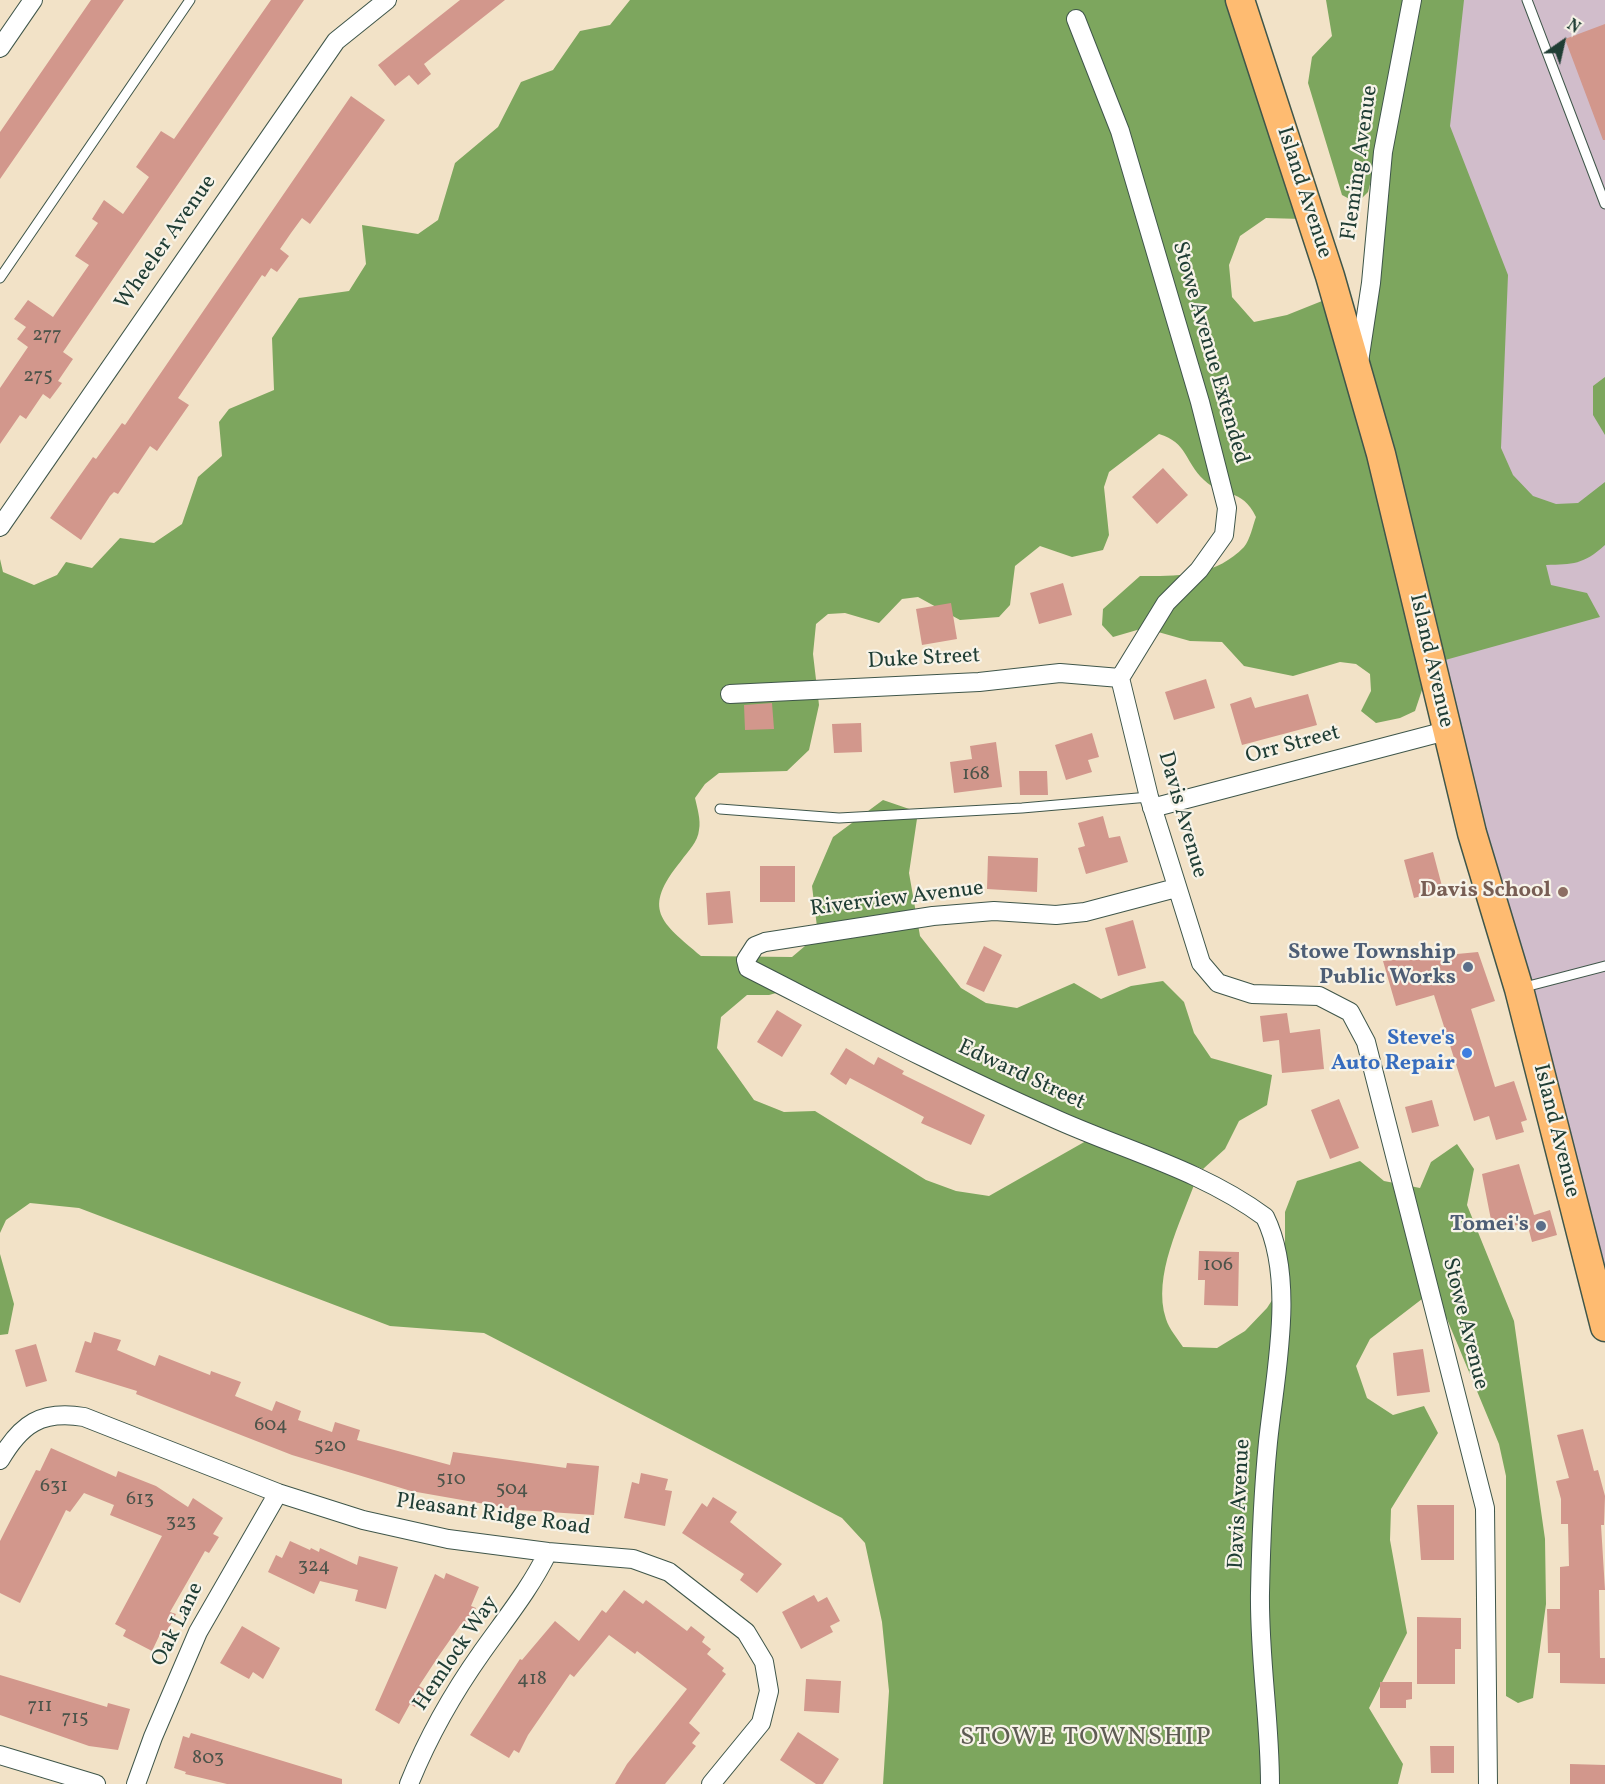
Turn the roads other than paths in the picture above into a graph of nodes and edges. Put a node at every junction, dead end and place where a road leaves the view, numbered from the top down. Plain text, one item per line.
1 (33, 0) edge
2 (190, 0) edge
3 (387, 0) edge
4 (1240, 0) edge
5 (1412, 0) edge
6 (1527, 0) edge
7 (1076, 19) dead end
8 (0, 48) edge
9 (1605, 204) edge
10 (0, 278) edge
11 (1357, 370) junction
12 (0, 527) edge
13 (1120, 678) junction
14 (730, 694) dead end
15 (1446, 731) junction
16 (1151, 803) junction
17 (720, 809) dead end
18 (1176, 888) junction
19 (1201, 963) joint
20 (1605, 966) edge
21 (748, 968) joint
22 (1519, 989) junction
23 (1270, 1227) joint
24 (1605, 1327) edge
25 (0, 1460) edge
26 (279, 1493) junction
27 (548, 1552) junction
28 (0, 1755) edge
29 (96, 1784) edge
30 (136, 1784) edge
31 (409, 1784) edge
32 (711, 1784) edge
33 (1270, 1784) edge
34 (1488, 1784) edge

1 - 8 street
2 - 10 lane
3 - 12 street, Wheeler Avenue
4 - 11 main road, Island Avenue
5 - 11 street, Fleming Avenue
6 - 9 lane
7 - 13 street, Stowe Avenue Extended
11 - 15 main road, Island Avenue
13 - 14 street, Duke Street
13 - 16 street, Davis Avenue
15 - 16 street, Orr Street
15 - 22 main road, Island Avenue
16 - 17 lane
16 - 18 street, Davis Avenue
18 - 19 street, Davis Avenue
18 - 21 street, Riverview Avenue
19 - 34 street, Stowe Avenue
20 - 22 lane
21 - 23 street, Edward Street
22 - 24 main road, Island Avenue
23 - 33 street, Davis Avenue
25 - 26 street, Pleasant Ridge Road
26 - 27 street, Pleasant Ridge Road
26 - 30 street, Oak Lane
27 - 31 street, Hemlock Way
27 - 32 street, Pleasant Ridge Road
28 - 29 street

